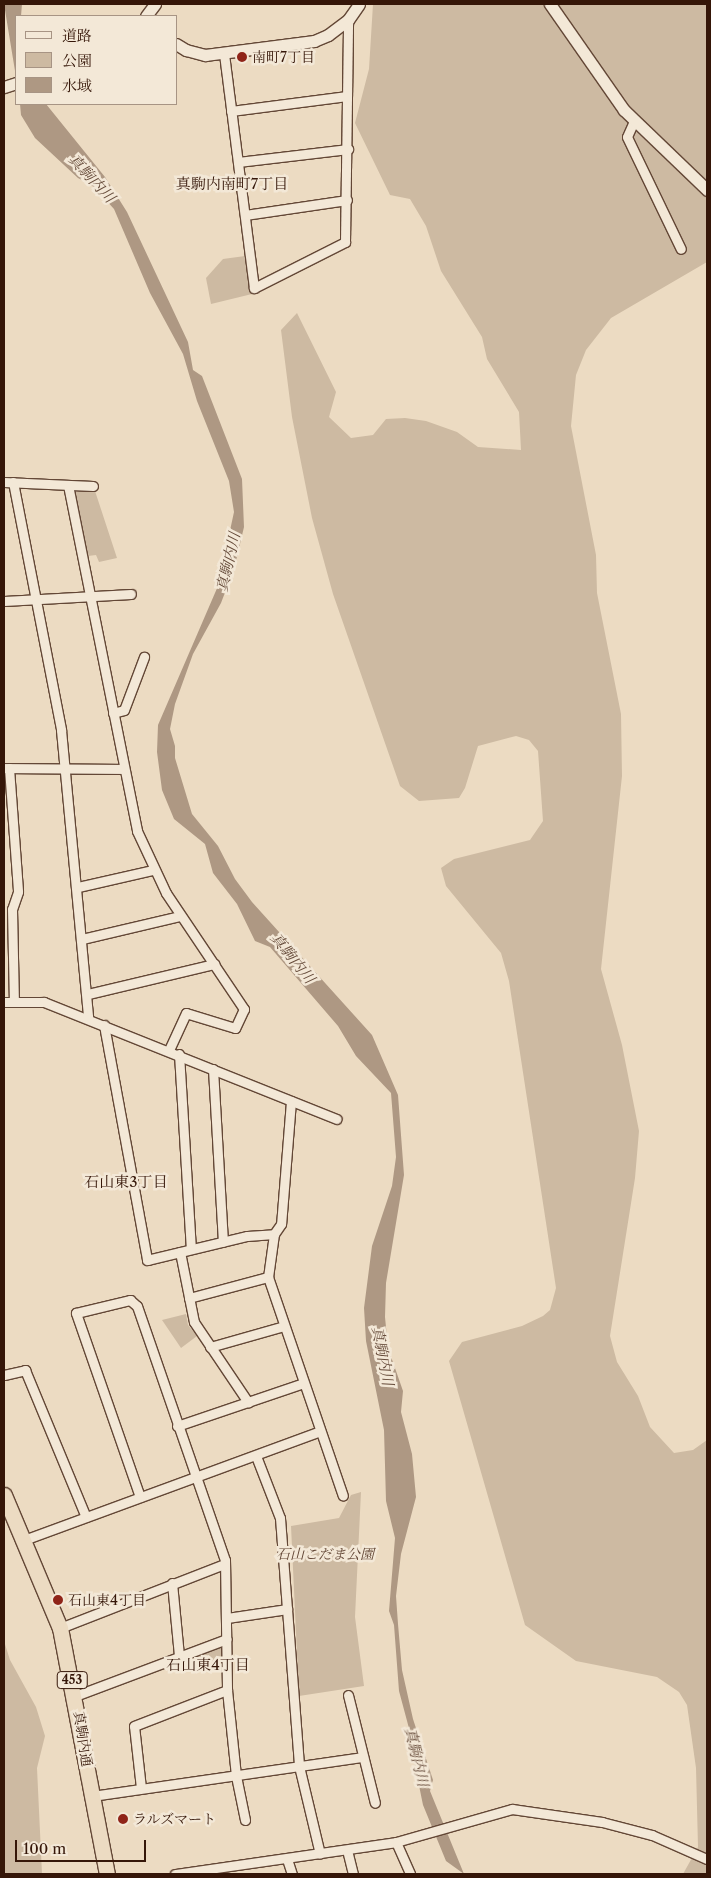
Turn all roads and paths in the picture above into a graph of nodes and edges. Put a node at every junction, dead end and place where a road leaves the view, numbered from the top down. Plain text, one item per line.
1 (155, 4) edge
2 (358, 4) edge
3 (550, 4) edge
4 (146, 15) edge
5 (348, 20) junction
6 (178, 45) edge
7 (224, 54) junction
8 (347, 96) junction
9 (231, 111) junction
10 (634, 121) junction
11 (348, 149) junction
12 (238, 162) junction
13 (707, 190) edge
14 (348, 200) junction
15 (245, 215) junction
16 (681, 249) dead end
17 (8, 482) edge
18 (68, 485) junction
19 (93, 486) dead end
20 (131, 594) dead end
21 (90, 596) junction
22 (36, 599) junction
23 (4, 601) edge
24 (144, 657) dead end
25 (113, 713) junction
26 (6, 768) edge
27 (64, 768) junction
28 (123, 768) junction
29 (8, 841) edge
30 (153, 870) junction
31 (78, 887) junction
32 (180, 916) junction
33 (82, 939) junction
34 (214, 964) junction
35 (88, 994) junction
36 (4, 1002) edge
37 (14, 1002) junction
38 (88, 1018) junction
39 (104, 1025) junction
40 (169, 1050) junction
41 (178, 1054) junction
42 (213, 1069) junction
43 (291, 1101) junction
44 (336, 1119) dead end
45 (274, 1234) junction
46 (223, 1242) junction
47 (191, 1249) junction
48 (180, 1252) junction
49 (268, 1278) junction
50 (189, 1298) junction
51 (284, 1326) junction
52 (210, 1347) junction
53 (4, 1375) edge
54 (303, 1382) junction
55 (248, 1402) junction
56 (177, 1426) junction
57 (320, 1431) junction
58 (256, 1456) junction
59 (195, 1477) junction
60 (4, 1495) edge
61 (343, 1496) dead end
62 (140, 1497) junction
63 (86, 1517) junction
64 (24, 1540) junction
65 (224, 1564) junction
66 (172, 1583) junction
67 (286, 1609) junction
68 (227, 1618) junction
69 (60, 1628) junction
70 (227, 1639) junction
71 (179, 1656) junction
72 (227, 1690) junction
73 (348, 1695) dead end
74 (75, 1696) junction
75 (363, 1758) junction
76 (299, 1766) junction
77 (236, 1776) junction
78 (141, 1788) junction
79 (92, 1796) junction
80 (376, 1803) dead end
81 (245, 1820) dead end
82 (399, 1841) junction
83 (347, 1850) junction
84 (320, 1854) junction
85 (287, 1859) junction
86 (707, 1859) edge
87 (226, 1871) edge
88 (200, 1872) edge
89 (107, 1874) edge
90 (175, 1874) edge
91 (292, 1874) edge
92 (353, 1874) edge
93 (410, 1874) edge

1 - 4 street
2 - 5 street
3 - 10 street
5 - 7 street
5 - 8 street
6 - 7 street
7 - 9 street
8 - 9 street
8 - 11 street
9 - 12 street
10 - 13 street
10 - 16 street
11 - 12 street
11 - 14 street
12 - 15 street
14 - 15 street
14 - 15 street
17 - 18 street
17 - 22 street
18 - 19 street
18 - 21 street
20 - 21 street
21 - 22 street
21 - 25 street
22 - 23 street
22 - 27 street
24 - 25 street
25 - 28 street
26 - 27 street
26 - 29 street
27 - 28 street
27 - 31 street
28 - 30 street
29 - 37 street
30 - 31 street
30 - 32 street
31 - 33 street
32 - 33 street
32 - 34 street
33 - 35 street
34 - 35 street
34 - 40 street
35 - 38 street
36 - 37 street
37 - 38 street
38 - 39 street
39 - 40 street
39 - 48 street
40 - 41 street
41 - 42 street
41 - 47 street
42 - 43 street
42 - 46 street
43 - 44 street
43 - 45 street
45 - 46 street
45 - 49 street
46 - 47 street
47 - 48 street
48 - 50 street
49 - 50 street
49 - 51 street
50 - 52 street
51 - 52 street
51 - 54 street
52 - 55 street
53 - 63 street
54 - 55 street
54 - 57 street
55 - 56 street
56 - 59 street
56 - 62 street
57 - 58 street
57 - 61 street
58 - 59 street
58 - 67 street
59 - 62 street
59 - 65 street
60 - 64 highway, 真駒内通 / 453
62 - 63 street
63 - 64 street
64 - 69 highway, 真駒内通 / 453
65 - 66 street
65 - 68 street
66 - 69 street
66 - 71 street
67 - 68 street
67 - 76 street
68 - 70 street
69 - 74 highway, 真駒内通 / 453
70 - 71 street
70 - 72 street
71 - 74 street
72 - 77 street
72 - 78 street
73 - 75 street
74 - 79 highway, 真駒内通 / 453
75 - 76 street
75 - 80 street
76 - 77 street
76 - 84 street
77 - 78 street
77 - 81 street
78 - 79 street
79 - 89 highway, 真駒内通 / 453
82 - 83 street
82 - 86 street
82 - 93 street
83 - 84 street
83 - 92 street
84 - 85 street
85 - 87 street
85 - 91 street
87 - 88 street
88 - 90 street

